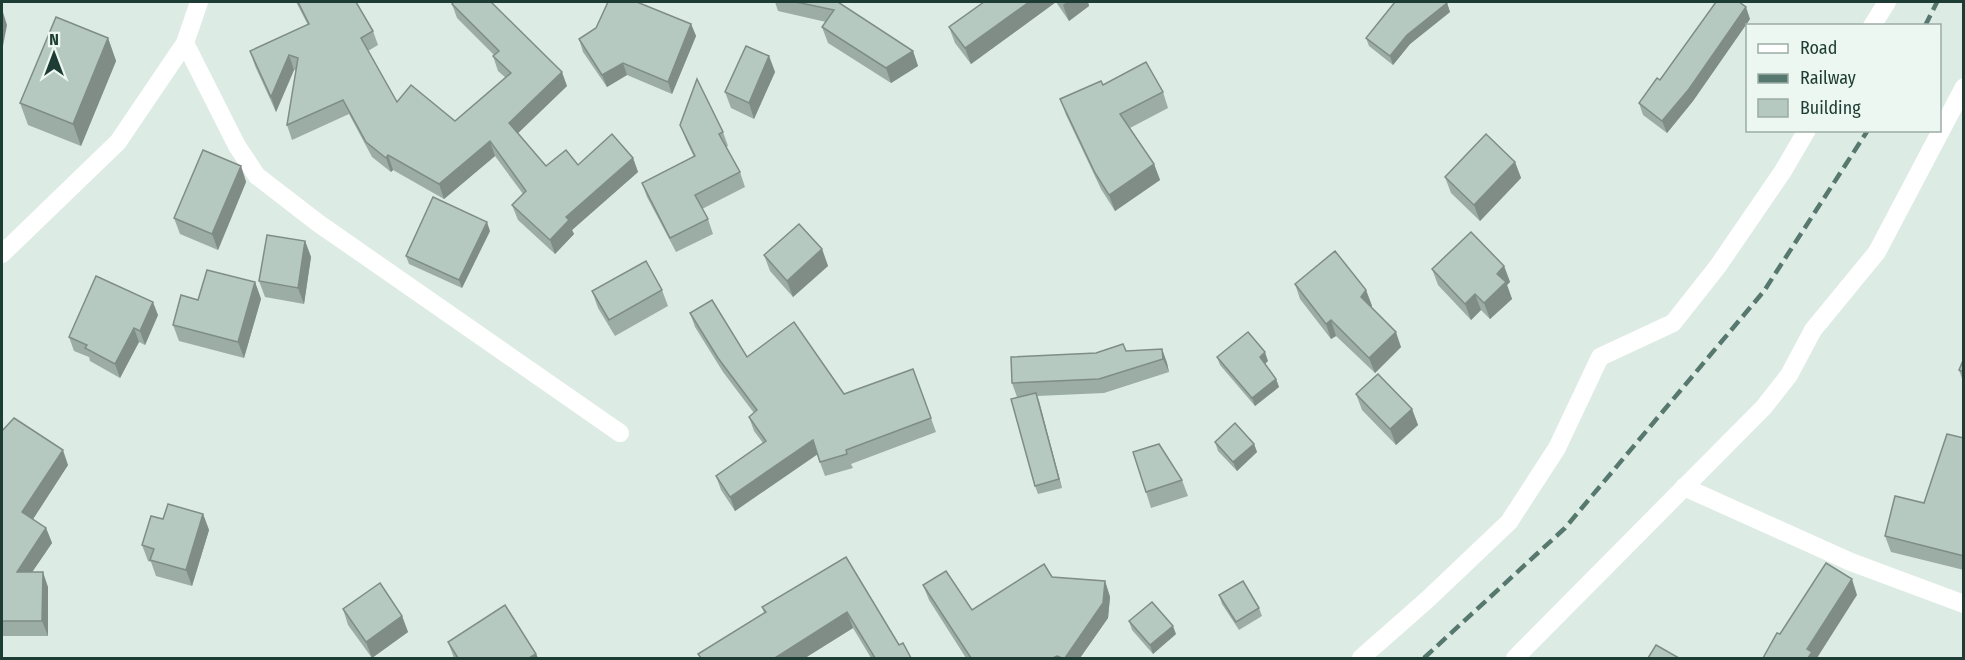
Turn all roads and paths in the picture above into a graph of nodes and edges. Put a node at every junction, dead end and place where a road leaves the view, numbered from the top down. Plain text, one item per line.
1 (199, 2) edge
2 (1887, 2) edge
3 (1873, 24) edge
4 (185, 43) junction
5 (1964, 87) edge
6 (1941, 131) edge
7 (1807, 132) edge
8 (1940, 132) edge
9 (2, 254) edge
10 (620, 433) dead end
11 (1684, 487) junction
12 (1964, 603) edge
13 (1360, 658) edge
14 (1515, 658) edge

1 - 4 street
2 - 3 street
4 - 9 street
4 - 10 street
5 - 6 street
7 - 13 street
8 - 11 street
11 - 12 street
11 - 14 street

